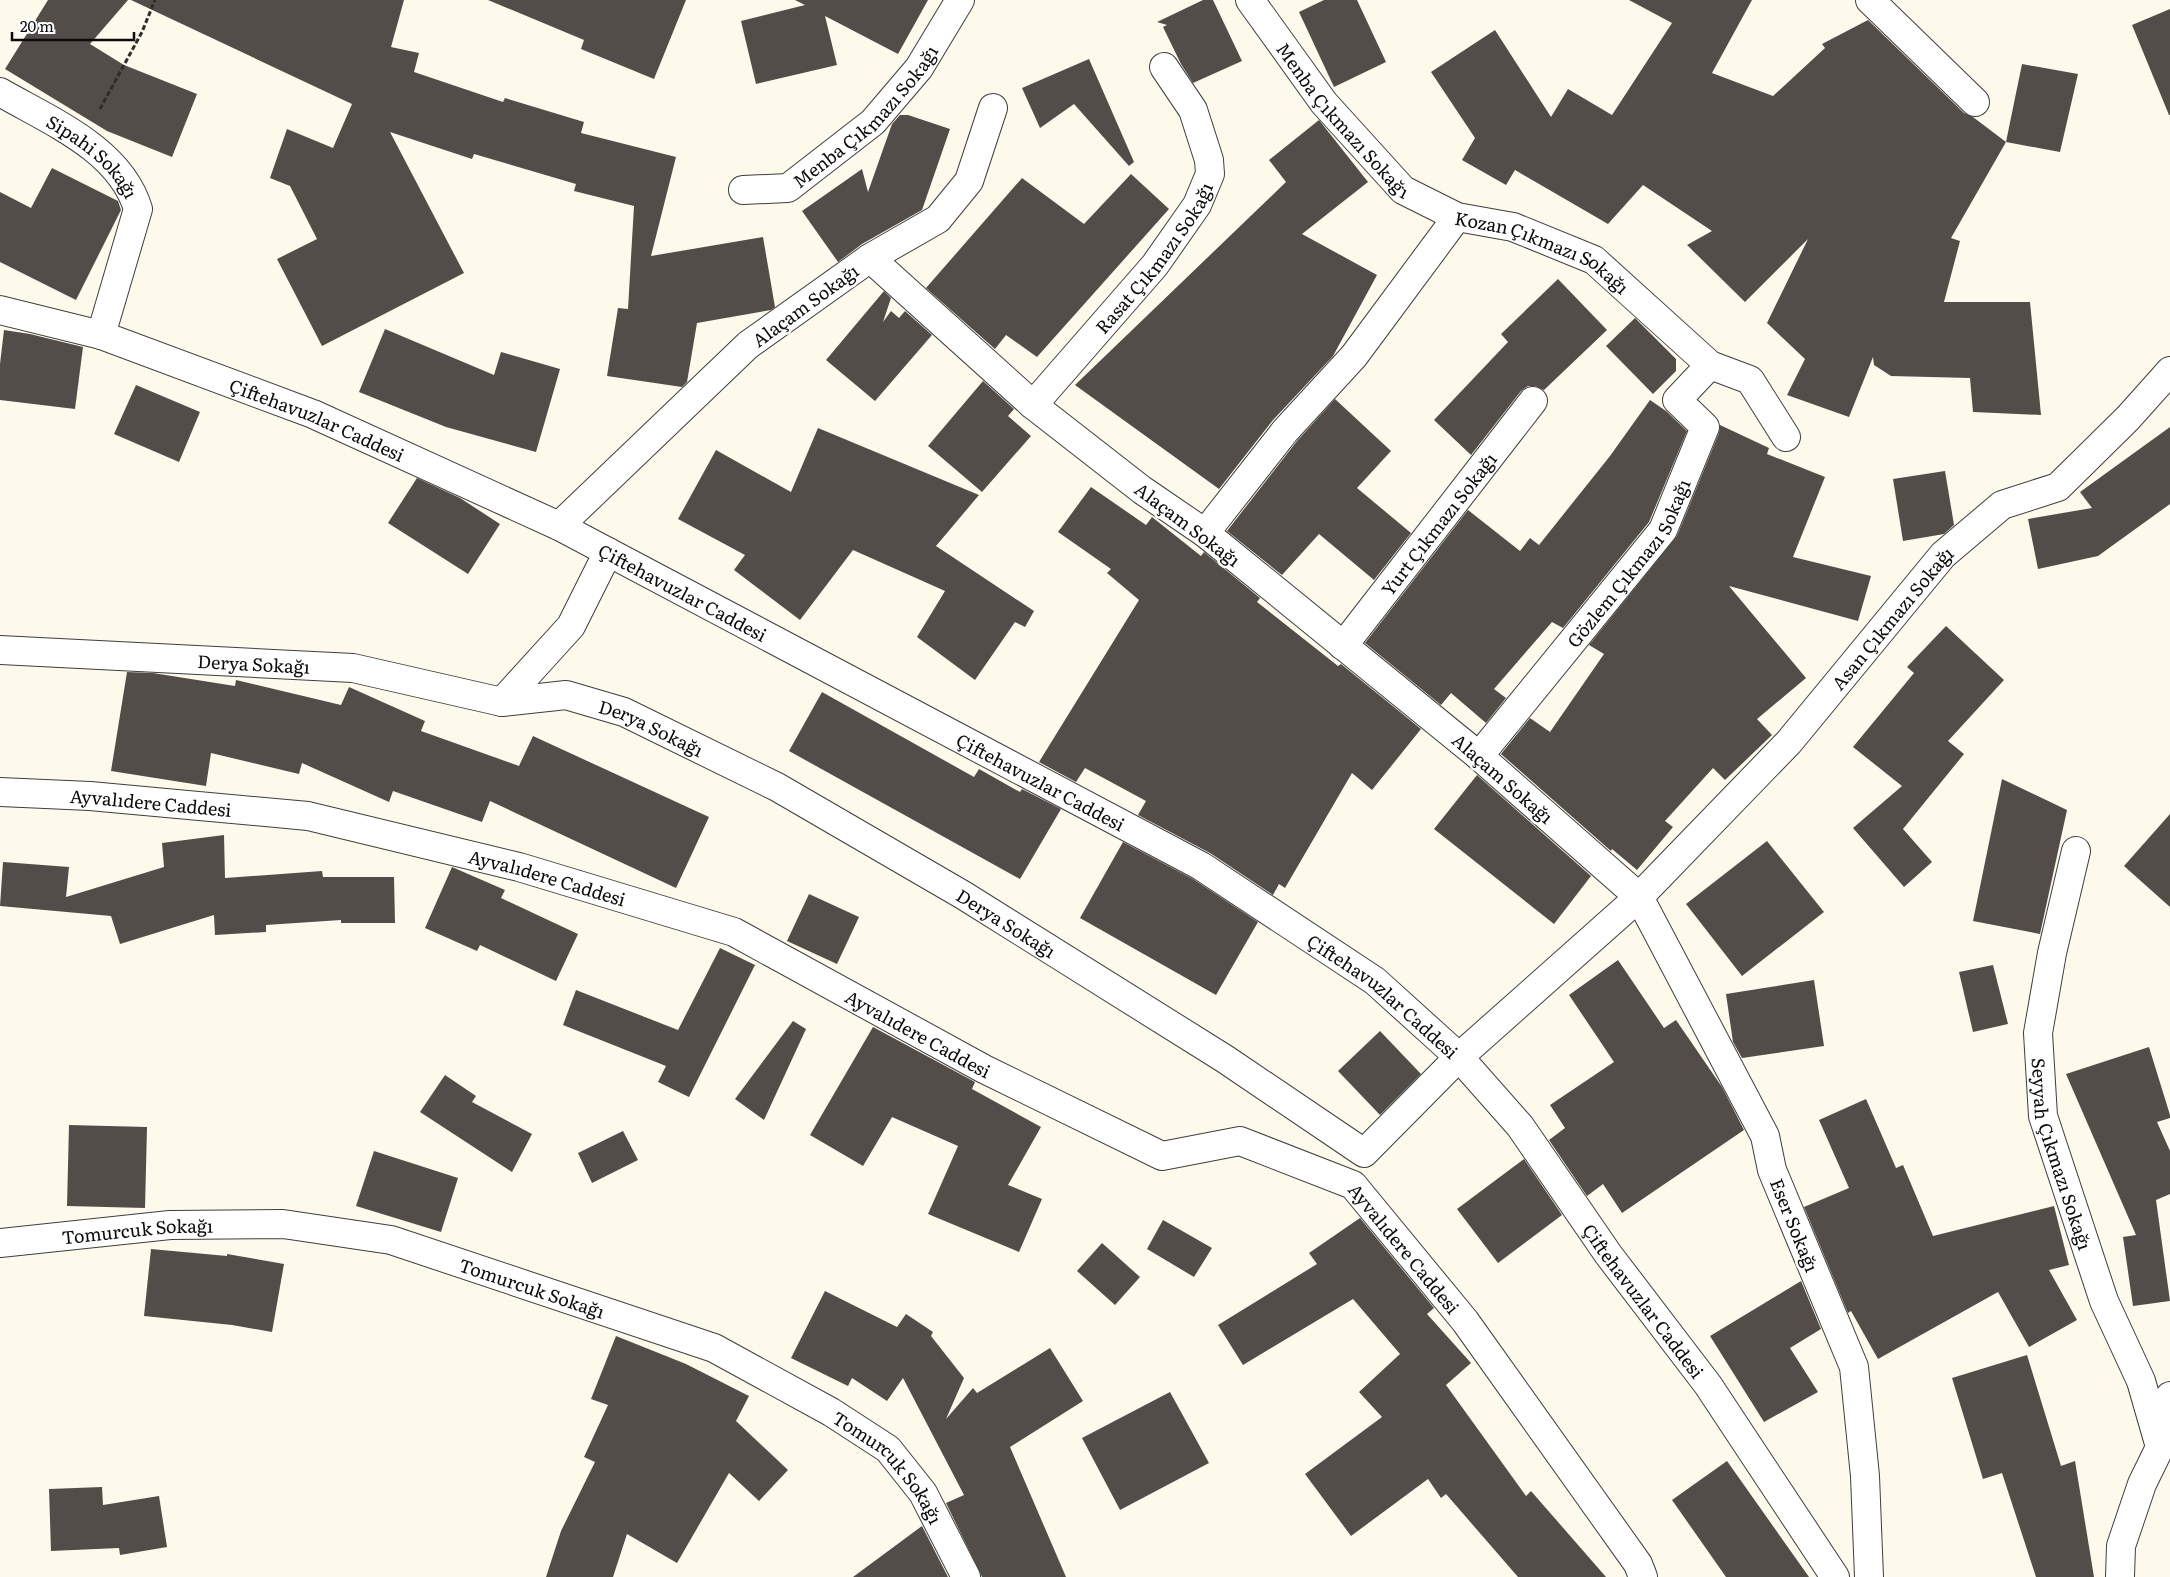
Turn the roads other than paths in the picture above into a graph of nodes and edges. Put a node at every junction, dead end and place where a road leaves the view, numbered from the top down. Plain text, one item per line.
1 (960, 0) edge
2 (1250, 0) edge
3 (1870, 0) edge
4 (1164, 67) dead end
5 (0, 92) edge
6 (1975, 102) dead end
7 (993, 108) dead end
8 (744, 190) dead end
9 (1457, 217) junction
10 (870, 258) junction
11 (0, 310) edge
12 (101, 335) junction
13 (1710, 365) junction
14 (2170, 370) edge
15 (1533, 401) dead end
16 (1033, 405) junction
17 (1786, 437) dead end
18 (559, 526) junction
19 (1204, 533) junction
20 (608, 552) junction
21 (1343, 646) junction
22 (0, 650) edge
23 (502, 702) junction
24 (1478, 756) junction
25 (0, 792) edge
26 (2076, 851) dead end
27 (1639, 897) junction
28 (1459, 1057) junction
29 (1364, 1153) junction
30 (1353, 1185) junction
31 (0, 1243) edge
32 (2170, 1396) edge
33 (2160, 1447) junction
34 (966, 1577) edge
35 (1643, 1577) edge
36 (1835, 1577) edge
37 (1869, 1577) edge
38 (2120, 1577) edge

1 - 8 street, Menba Çıkmazı Sokağı
2 - 9 street, Menba Çıkmazı Sokağı
3 - 6 street
4 - 16 street, Rasat Çıkmazı Sokağı
5 - 12 street, Sipahi Sokağı
7 - 10 street
9 - 13 street, Kozan Çıkmazı Sokağı
9 - 19 street, Kozan Çıkmazı Sokağı
10 - 16 street, Alaçam Sokağı
10 - 18 street, Alaçam Sokağı
11 - 12 street, Çiftehavuzlar Caddesi
12 - 18 street, Çiftehavuzlar Caddesi
13 - 17 street, Kozan Çıkmazı Sokağı
13 - 24 street, Gözlem Çıkmazı Sokağı
14 - 27 street, Asan Çıkmazı Sokağı
15 - 21 street, Yurt Çıkmazı Sokağı
16 - 19 street, Alaçam Sokağı
18 - 20 street, Çiftehavuzlar Caddesi
19 - 21 street, Alaçam Sokağı
20 - 23 street
20 - 28 street, Çiftehavuzlar Caddesi
21 - 24 street, Alaçam Sokağı
22 - 23 street, Derya Sokağı
23 - 29 street, Derya Sokağı
24 - 27 street, Alaçam Sokağı
25 - 30 street, Ayvalıdere Caddesi
26 - 33 street, Seyyah Çıkmazı Sokağı
27 - 28 street
27 - 37 street, Eser Sokağı
28 - 29 street
28 - 36 street, Çiftehavuzlar Caddesi
29 - 30 street
30 - 35 street, Ayvalıdere Caddesi
31 - 34 street, Tomurcuk Sokağı
32 - 33 street
33 - 38 street

